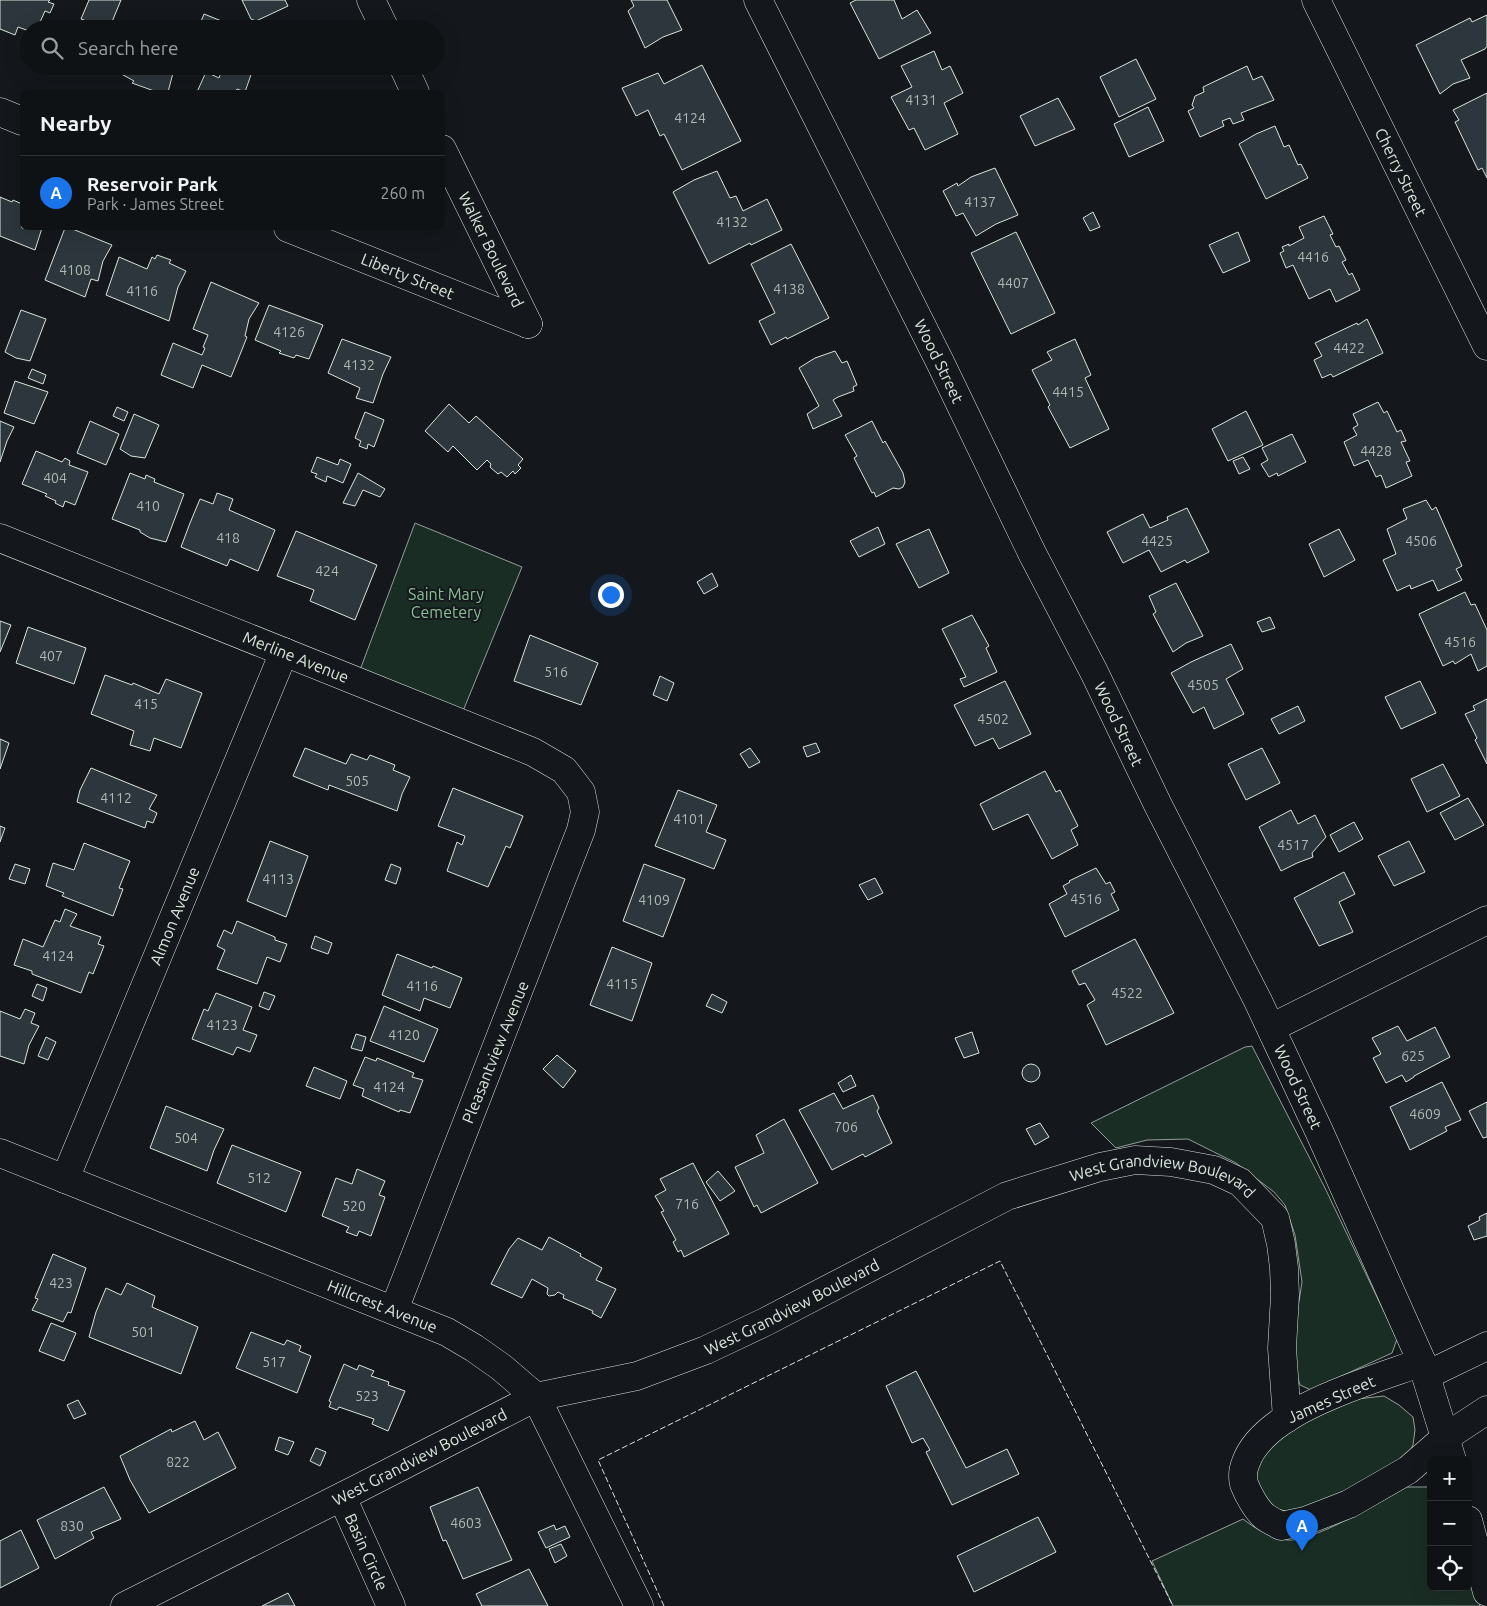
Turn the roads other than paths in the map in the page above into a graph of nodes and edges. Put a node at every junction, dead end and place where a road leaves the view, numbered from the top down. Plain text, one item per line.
1 (371, 0) edge
2 (758, 0) edge
3 (1322, 2) edge
4 (381, 20) edge
5 (407, 75) edge
6 (414, 90) edge
7 (0, 112) edge
8 (20, 120) edge
9 (445, 155) edge
10 (293, 230) edge
11 (528, 324) joint
12 (1487, 346) edge
13 (0, 538) edge
14 (284, 652) junction
15 (581, 792) joint
16 (1487, 920) edge
17 (1271, 1028) junction
18 (0, 1153) edge
19 (65, 1179) junction
20 (394, 1310) junction
21 (1487, 1346) edge
22 (1424, 1369) junction
23 (536, 1397) junction
24 (1487, 1410) edge
25 (1287, 1418) junction
26 (1449, 1448) edge
27 (342, 1497) junction
28 (1472, 1535) edge
29 (1487, 1592) edge
30 (125, 1606) edge
31 (391, 1606) edge
32 (639, 1606) edge

1 - 4 street
2 - 17 street, Wood Street
3 - 12 street, Cherry Street
5 - 6 street
7 - 8 street
9 - 11 street, Walker Boulevard
10 - 11 street, Liberty Street
13 - 14 street, Merline Avenue
14 - 15 street, Merline Avenue
14 - 19 street, Almon Avenue
15 - 20 street, Pleasantview Avenue
16 - 17 street
17 - 22 street, Wood Street
18 - 19 street, Hillcrest Avenue
19 - 20 street, Hillcrest Avenue
20 - 23 street, Hillcrest Avenue
21 - 22 street, James Street
22 - 25 street, James Street
22 - 26 street, Wood Street
23 - 25 street, West Grandview Boulevard
23 - 27 street, West Grandview Boulevard
23 - 32 street, Hillcrest Avenue
24 - 26 street, James Street
25 - 26 street, James Street
27 - 30 street, West Grandview Boulevard
27 - 31 street, Basin Circle
28 - 29 street

